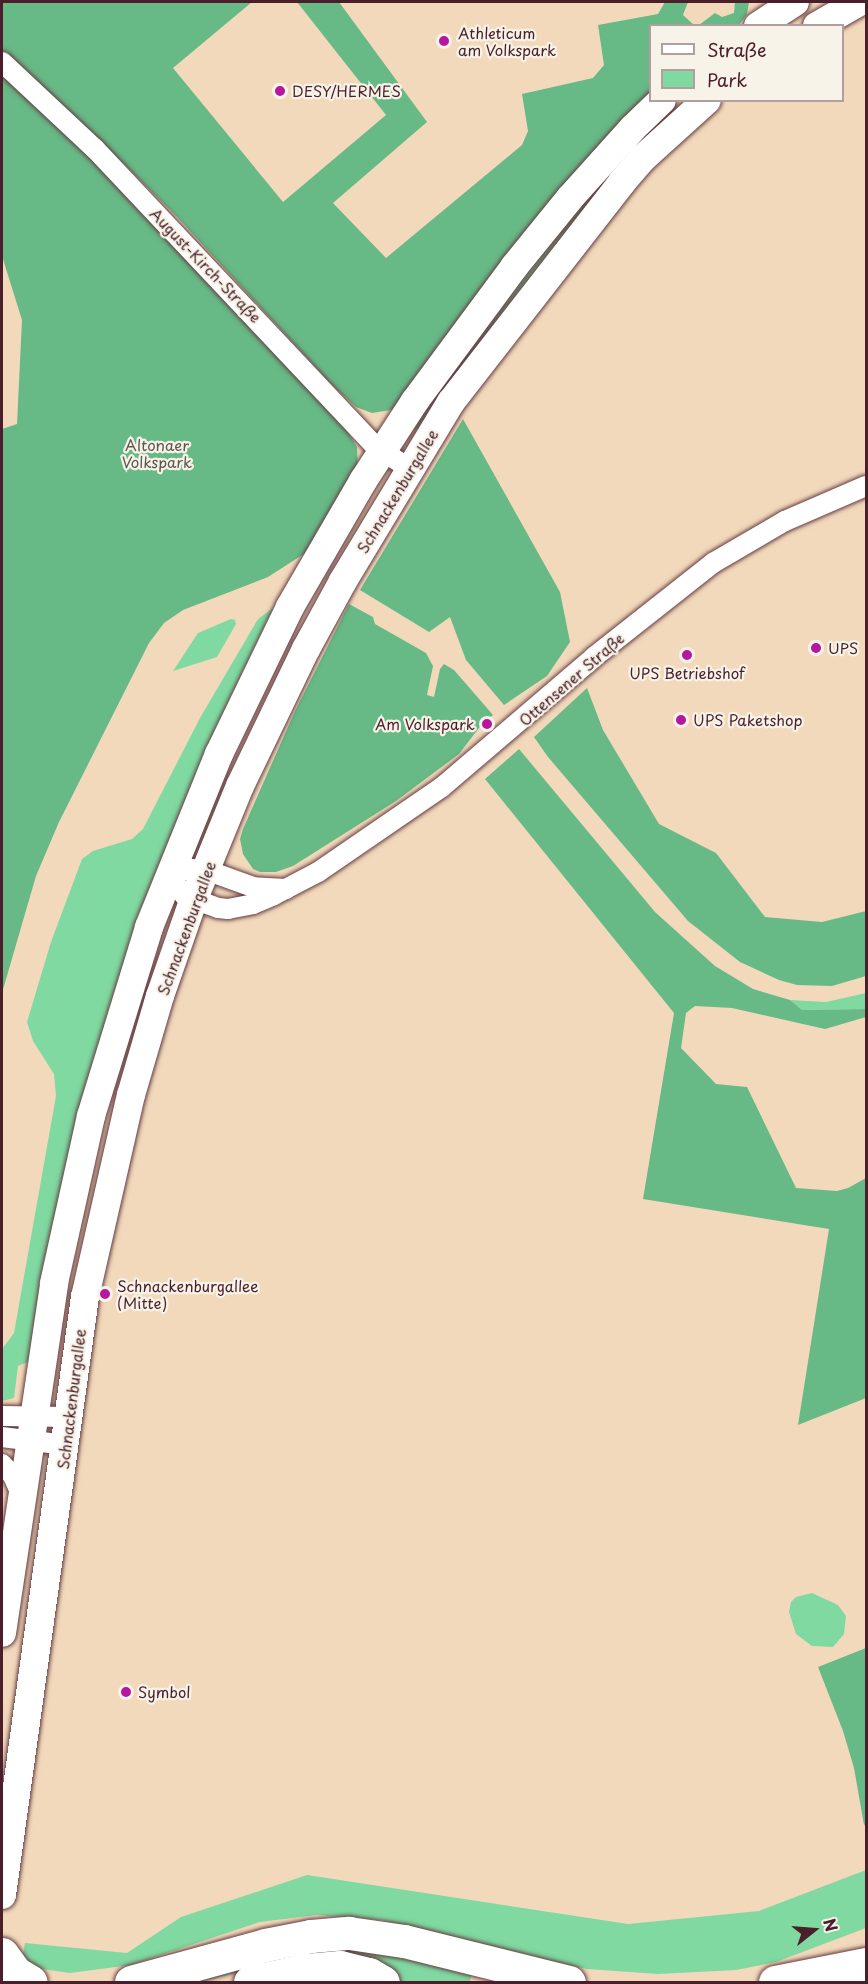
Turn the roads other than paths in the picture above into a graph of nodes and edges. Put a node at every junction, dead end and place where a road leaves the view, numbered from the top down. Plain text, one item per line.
1 (860, 2) edge
2 (821, 24) edge
3 (2, 62) edge
4 (660, 102) edge
5 (704, 102) edge
6 (382, 451) junction
7 (410, 469) junction
8 (867, 486) edge
9 (206, 870) junction
10 (168, 875) junction
11 (286, 889) junction
12 (193, 901) junction
13 (2, 1416) edge
14 (68, 1417) junction
15 (32, 1428) junction
16 (2, 1437) edge
17 (65, 1445) junction
18 (2, 1464) edge
19 (22, 1496) junction
20 (2, 1634) edge
21 (2, 1895) edge
22 (2, 1954) edge
23 (867, 1964) edge
24 (867, 1974) edge
25 (31, 1983) edge
26 (131, 1983) edge
27 (250, 1983) edge
28 (383, 1983) edge
29 (569, 1983) edge
30 (775, 1983) edge
31 (848, 1983) edge

1 - 2 main road
3 - 6 street, August-Kirch-Straße
4 - 6 main road
5 - 7 main road, Schnackenburgallee
6 - 7 street, August-Kirch-Straße
6 - 10 main road
7 - 9 main road, Schnackenburgallee
8 - 11 street, Ottensener Straße
9 - 10 street
9 - 11 street
9 - 12 main road, Schnackenburgallee
10 - 12 street
10 - 15 main road
11 - 12 street, Ottensener Straße
12 - 14 main road, Schnackenburgallee
13 - 15 street
14 - 15 street
14 - 17 main road, Schnackenburgallee
15 - 16 street
15 - 17 street
15 - 19 main road
17 - 21 main road, Schnackenburgallee
18 - 19 street
19 - 20 main road
22 - 25 highway
23 - 30 highway
24 - 31 highway
26 - 29 highway
27 - 28 highway

